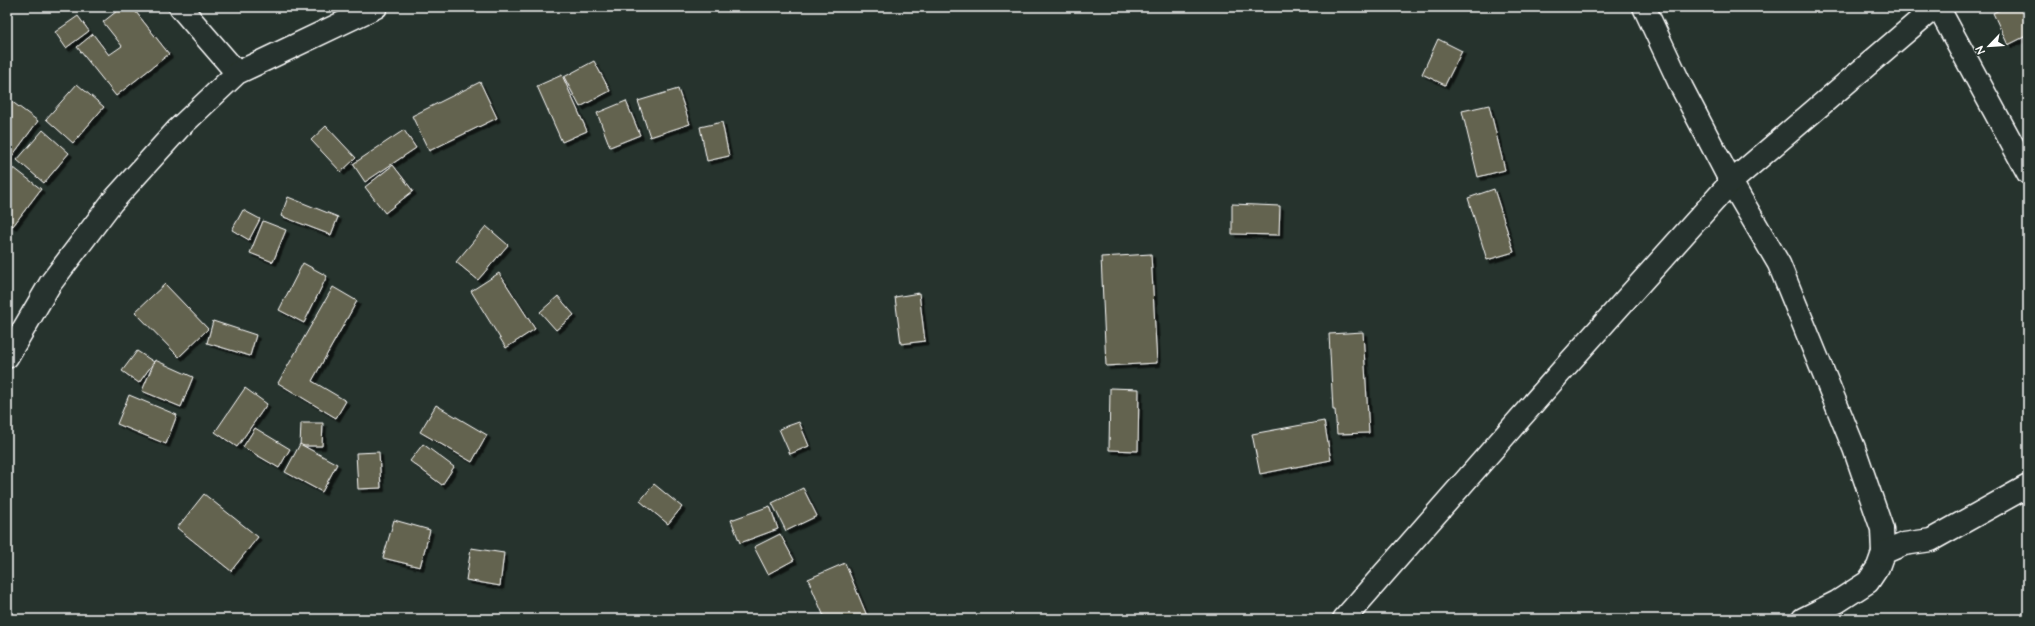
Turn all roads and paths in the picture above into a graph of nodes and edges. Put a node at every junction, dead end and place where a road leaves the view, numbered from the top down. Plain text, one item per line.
1 (180, 7) edge
2 (376, 7) edge
3 (1644, 7) edge
4 (1937, 7) edge
5 (237, 73) junction
6 (2028, 173) edge
7 (1731, 182) junction
8 (7, 357) edge
9 (2028, 486) edge
10 (1883, 553) junction
11 (1344, 619) edge
12 (1803, 619) edge

1 - 5 street
2 - 5 street
3 - 7 street
4 - 6 street
4 - 7 street
5 - 8 street
7 - 10 street
7 - 11 street
9 - 10 street
10 - 12 street

